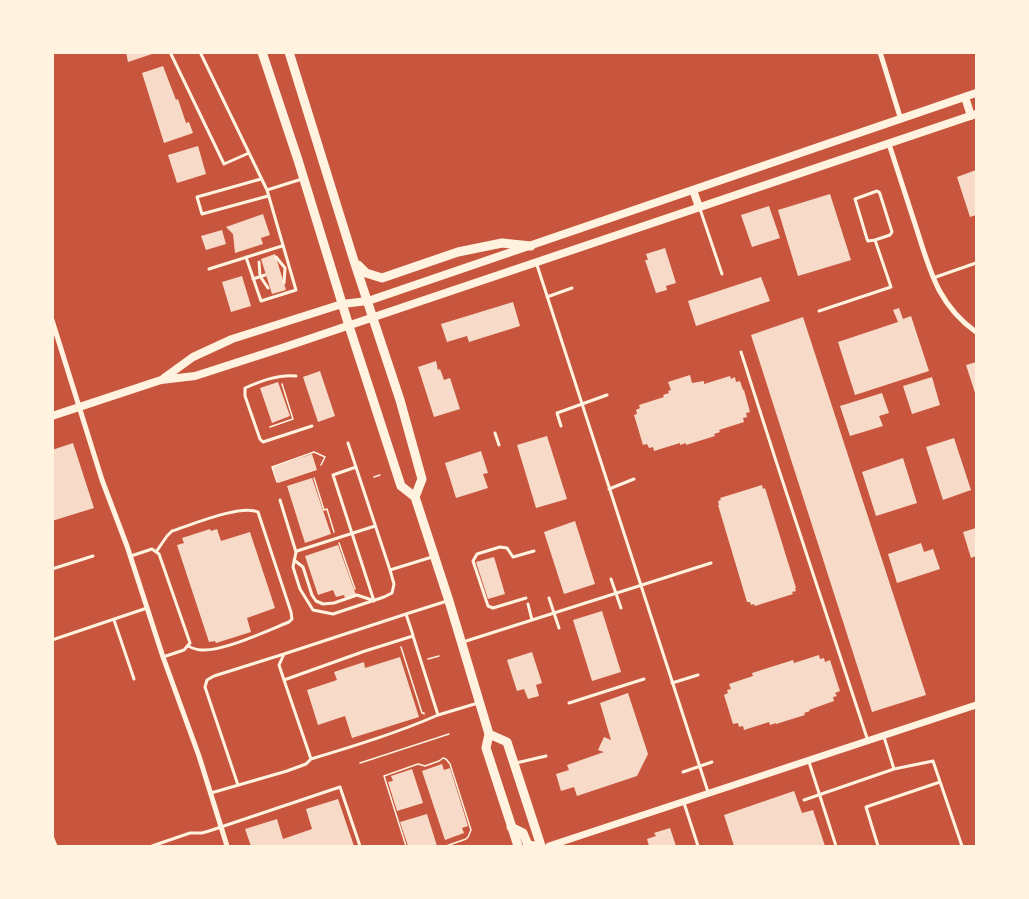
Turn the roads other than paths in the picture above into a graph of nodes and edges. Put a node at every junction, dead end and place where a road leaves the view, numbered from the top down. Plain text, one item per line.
1 (170, 52) edge
2 (200, 52) edge
3 (262, 52) edge
4 (290, 52) edge
5 (880, 52) edge
6 (976, 93) edge
7 (965, 97) junction
8 (974, 115) edge
9 (901, 120) junction
10 (889, 144) junction
11 (249, 153) junction
12 (304, 178) junction
13 (261, 179) junction
14 (267, 190) junction
15 (693, 190) junction
16 (268, 196) junction
17 (699, 207) junction
18 (875, 240) junction
19 (282, 246) junction
20 (531, 246) junction
21 (246, 257) junction
22 (276, 257) dead end
23 (354, 261) junction
24 (259, 262) dead end
25 (536, 262) junction
26 (976, 264) edge
27 (209, 268) dead end
28 (287, 268) junction
29 (280, 270) dead end
30 (722, 274) dead end
31 (265, 275) dead end
32 (260, 276) junction
33 (933, 278) junction
34 (253, 279) junction
35 (284, 283) dead end
36 (268, 288) dead end
37 (572, 288) dead end
38 (547, 297) junction
39 (368, 301) junction
40 (342, 304) junction
41 (819, 311) dead end
42 (373, 318) junction
43 (52, 320) edge
44 (349, 326) junction
45 (976, 332) edge
46 (741, 352) dead end
47 (296, 376) dead end
48 (161, 380) junction
49 (607, 395) dead end
50 (582, 404) junction
51 (80, 407) junction
52 (52, 416) edge
53 (312, 426) dead end
54 (561, 426) dead end
55 (495, 433) dead end
56 (348, 443) dead end
57 (499, 445) dead end
58 (356, 467) junction
59 (634, 479) dead end
60 (609, 489) junction
61 (415, 497) junction
62 (280, 500) dead end
63 (375, 526) junction
64 (352, 533) junction
65 (534, 551) dead end
66 (156, 552) junction
67 (296, 552) junction
68 (93, 556) dead end
69 (130, 556) junction
70 (434, 556) junction
71 (294, 560) junction
72 (711, 563) dead end
73 (52, 569) edge
74 (390, 570) junction
75 (611, 579) dead end
76 (640, 586) junction
77 (616, 593) junction
78 (526, 598) dead end
79 (549, 598) dead end
80 (374, 600) junction
81 (449, 601) junction
82 (528, 604) dead end
83 (147, 608) junction
84 (621, 608) dead end
85 (554, 613) junction
86 (406, 614) junction
87 (114, 620) junction
88 (532, 620) junction
89 (559, 628) dead end
90 (413, 636) junction
91 (52, 640) edge
92 (462, 643) junction
93 (188, 646) junction
94 (284, 654) junction
95 (163, 657) junction
96 (698, 675) dead end
97 (134, 679) dead end
98 (644, 679) dead end
99 (284, 680) junction
100 (672, 683) junction
101 (480, 702) junction
102 (569, 703) dead end
103 (976, 705) edge
104 (438, 716) junction
105 (489, 735) junction
106 (884, 735) junction
107 (868, 741) junction
108 (546, 756) dead end
109 (311, 759) junction
110 (808, 761) junction
111 (712, 762) dead end
112 (514, 763) junction
113 (699, 766) junction
114 (894, 769) junction
115 (683, 772) dead end
116 (940, 782) junction
117 (238, 785) junction
118 (211, 794) junction
119 (708, 794) junction
120 (820, 795) junction
121 (804, 800) dead end
122 (684, 802) junction
123 (221, 827) junction
124 (511, 827) junction
125 (52, 836) edge
126 (56, 846) edge
127 (152, 846) edge
128 (227, 846) edge
129 (360, 846) edge
130 (518, 846) edge
131 (534, 846) edge
132 (541, 846) edge
133 (549, 846) edge
134 (698, 846) edge
135 (836, 846) edge
136 (879, 846) edge
137 (962, 846) edge

1 - 11 lane
2 - 11 lane
3 - 12 main road
4 - 23 main road
5 - 9 street
6 - 7 main road
7 - 8 main road
7 - 9 main road
8 - 10 main road
9 - 15 main road
10 - 17 main road
10 - 33 street
11 - 13 lane
12 - 14 lane
12 - 40 main road
13 - 14 lane
13 - 16 lane
14 - 16 lane
15 - 17 main road
15 - 20 main road
16 - 19 lane
17 - 25 main road
17 - 30 lane
18 - 18 lane
18 - 41 lane
19 - 21 lane
19 - 28 lane
20 - 23 main road
20 - 25 main road
20 - 39 main road
21 - 27 lane
21 - 34 lane
22 - 28 lane
23 - 39 main road
24 - 32 lane
25 - 38 lane
25 - 42 main road
26 - 33 lane
28 - 29 lane
28 - 34 lane
28 - 35 lane
31 - 32 lane
32 - 34 lane
32 - 36 lane
33 - 45 street
37 - 38 lane
38 - 50 lane
39 - 40 main road
39 - 42 main road
40 - 44 main road
40 - 48 main road
42 - 44 main road
42 - 61 main road
43 - 51 street
44 - 48 main road
44 - 61 main road
46 - 107 lane
47 - 53 lane
48 - 51 main road
49 - 50 lane
50 - 54 lane
50 - 60 lane
51 - 52 main road
51 - 69 street
55 - 57 lane
56 - 58 lane
58 - 63 lane
58 - 64 lane
59 - 60 lane
60 - 76 lane
61 - 70 main road
62 - 67 lane
63 - 64 lane
63 - 74 lane
64 - 67 lane
64 - 80 lane
65 - 78 lane
66 - 69 lane
66 - 93 lane
66 - 93 lane
67 - 71 lane
68 - 73 lane
69 - 83 street
70 - 74 lane
70 - 81 main road
71 - 80 lane
71 - 80 lane
72 - 76 lane
74 - 80 lane
75 - 77 lane
76 - 77 lane
76 - 100 lane
77 - 84 lane
77 - 85 lane
79 - 85 lane
81 - 86 lane
81 - 92 main road
82 - 88 lane
83 - 87 lane
83 - 95 street
85 - 88 lane
85 - 89 lane
86 - 90 lane
86 - 94 lane
87 - 91 lane
87 - 97 lane
88 - 92 lane
90 - 99 lane
90 - 104 lane
92 - 101 main road
93 - 95 lane
94 - 99 lane
94 - 117 lane
95 - 118 street
96 - 100 lane
98 - 102 lane
99 - 109 lane
100 - 113 lane
101 - 104 lane
101 - 105 main road
103 - 106 street
104 - 109 lane
105 - 112 main road
105 - 124 main road
106 - 107 street
106 - 114 lane
107 - 110 street
108 - 112 lane
109 - 117 lane
110 - 119 street
110 - 120 lane
111 - 113 lane
112 - 132 main road
113 - 115 lane
113 - 119 lane
114 - 116 lane
114 - 120 lane
116 - 136 lane
116 - 137 lane
117 - 118 lane
118 - 123 street
119 - 122 street
120 - 121 lane
120 - 135 lane
122 - 133 street
122 - 134 lane
123 - 127 lane
123 - 128 street
123 - 129 lane
124 - 130 main road
124 - 131 main road
125 - 126 lane

